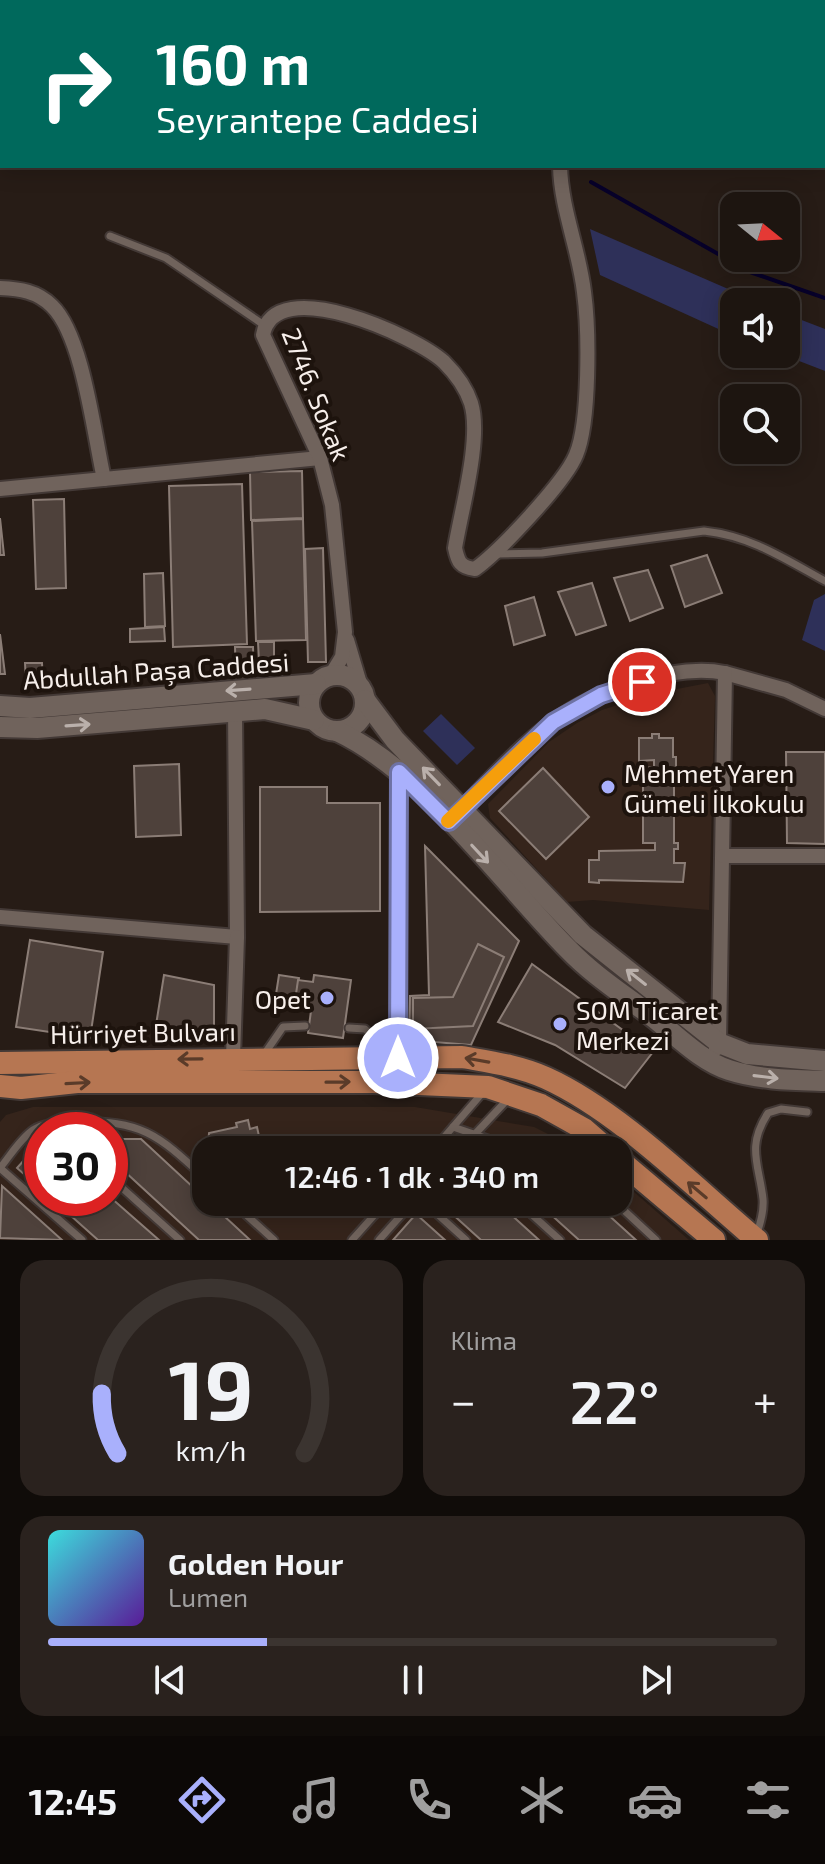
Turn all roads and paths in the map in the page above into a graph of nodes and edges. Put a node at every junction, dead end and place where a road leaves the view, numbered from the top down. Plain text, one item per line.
1 (560, 168) edge
2 (110, 236) dead end
3 (0, 288) edge
4 (264, 325) junction
5 (320, 458) junction
6 (104, 479) junction
7 (0, 489) edge
8 (494, 554) junction
9 (825, 581) edge
10 (345, 632) junction
11 (725, 673) junction
12 (323, 679) junction
13 (363, 694) junction
14 (0, 706) edge
15 (825, 709) edge
16 (235, 711) junction
17 (314, 720) junction
18 (0, 727) edge
19 (337, 731) junction
20 (395, 740) junction
21 (399, 772) junction
22 (456, 815) junction
23 (723, 856) junction
24 (825, 856) edge
25 (0, 917) edge
26 (237, 937) junction
27 (305, 1026) dead end
28 (349, 1028) dead end
29 (715, 1052) junction
30 (233, 1058) junction
31 (262, 1058) junction
32 (398, 1058) junction
33 (825, 1061) edge
34 (0, 1063) edge
35 (825, 1081) edge
36 (11, 1087) edge
37 (488, 1087) junction
38 (511, 1095) junction
39 (0, 1098) edge
40 (807, 1112) dead end
41 (128, 1126) edge
42 (453, 1127) junction
43 (475, 1134) junction
44 (446, 1136) edge
45 (481, 1136) edge
46 (592, 1136) edge
47 (24, 1140) edge
48 (192, 1166) edge
49 (0, 1168) edge
50 (632, 1171) edge
51 (128, 1193) edge
52 (247, 1216) edge
53 (373, 1216) edge
54 (400, 1216) edge
55 (439, 1216) edge
56 (533, 1216) edge
57 (630, 1216) edge
58 (358, 1233) junction
59 (756, 1239) edge
60 (82, 1240) edge
61 (180, 1240) edge
62 (274, 1240) edge
63 (352, 1240) edge
64 (367, 1240) edge
65 (379, 1240) edge
66 (466, 1240) edge
67 (560, 1240) edge
68 (656, 1240) edge
69 (714, 1240) edge

1 - 8 street
2 - 4 lane
3 - 6 street
4 - 5 street, 2746. Sokak
4 - 8 street, 2746. Sokak
5 - 6 street
5 - 10 street, 2746. Sokak
6 - 7 street
8 - 9 lane
10 - 12 street
10 - 13 street
11 - 15 street
11 - 22 street
11 - 23 street
12 - 13 main road
12 -> 14 main road, Abdullah Paşa Caddesi
12 - 17 main road
13 - 19 main road
13 - 20 main road
16 - 17 main road, Abdullah Paşa Caddesi
18 -> 16 main road, Abdullah Paşa Caddesi
16 - 26 street
17 - 19 main road
19 - 21 main road
20 - 21 street
22 -> 20 main road
21 - 22 main road
21 - 32 street
22 - 29 main road
23 - 24 street
23 - 29 street
25 - 26 street
26 - 30 street
27 - 31 lane
28 - 32 lane
29 - 33 main road
29 -> 35 main road
30 - 31 main road, Hürriyet Bulvarı
30 -> 34 main road, Hürriyet Bulvarı
31 - 32 main road, Hürriyet Bulvarı
59 -> 32 main road, Hürriyet Bulvarı
36 -> 37 main road, Hürriyet Bulvarı
36 - 39 main road, Hürriyet Bulvarı
37 - 38 main road, Hürriyet Bulvarı
37 - 42 lane
38 - 43 lane
38 - 46 main road, Hürriyet Bulvarı
40 - 59 lane
41 - 48 lane
42 - 43 lane
42 - 44 lane
43 - 45 lane
47 - 49 lane
49 - 60 lane
50 - 69 main road
51 - 61 lane
52 - 62 lane
53 - 58 lane
54 - 65 lane
55 - 66 lane
56 - 67 lane
57 - 68 lane
58 - 63 lane
58 - 64 lane

